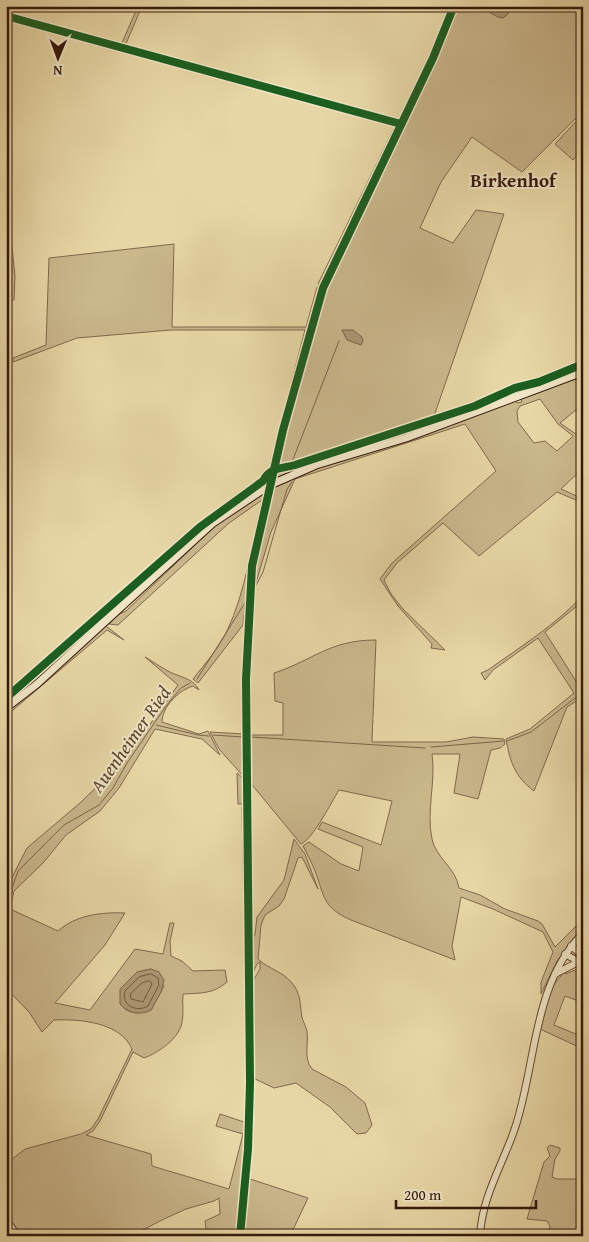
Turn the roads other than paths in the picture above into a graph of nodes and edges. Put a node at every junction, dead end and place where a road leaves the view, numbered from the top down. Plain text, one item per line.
1 (454, 6) edge
2 (583, 372) edge
3 (270, 485) junction
4 (6, 708) edge
5 (583, 933) edge
6 (571, 946) junction
7 (565, 954) junction
8 (583, 956) edge
9 (580, 963) edge
10 (552, 977) junction
11 (6, 1219) edge
12 (18, 1236) edge
13 (240, 1236) edge
14 (480, 1236) edge

1 - 3 street
2 - 3 main road
3 - 4 main road
3 - 13 street
5 - 6 street
6 - 7 street
6 - 8 street
7 - 9 street
7 - 10 street
9 - 10 street
10 - 14 street
11 - 12 street

